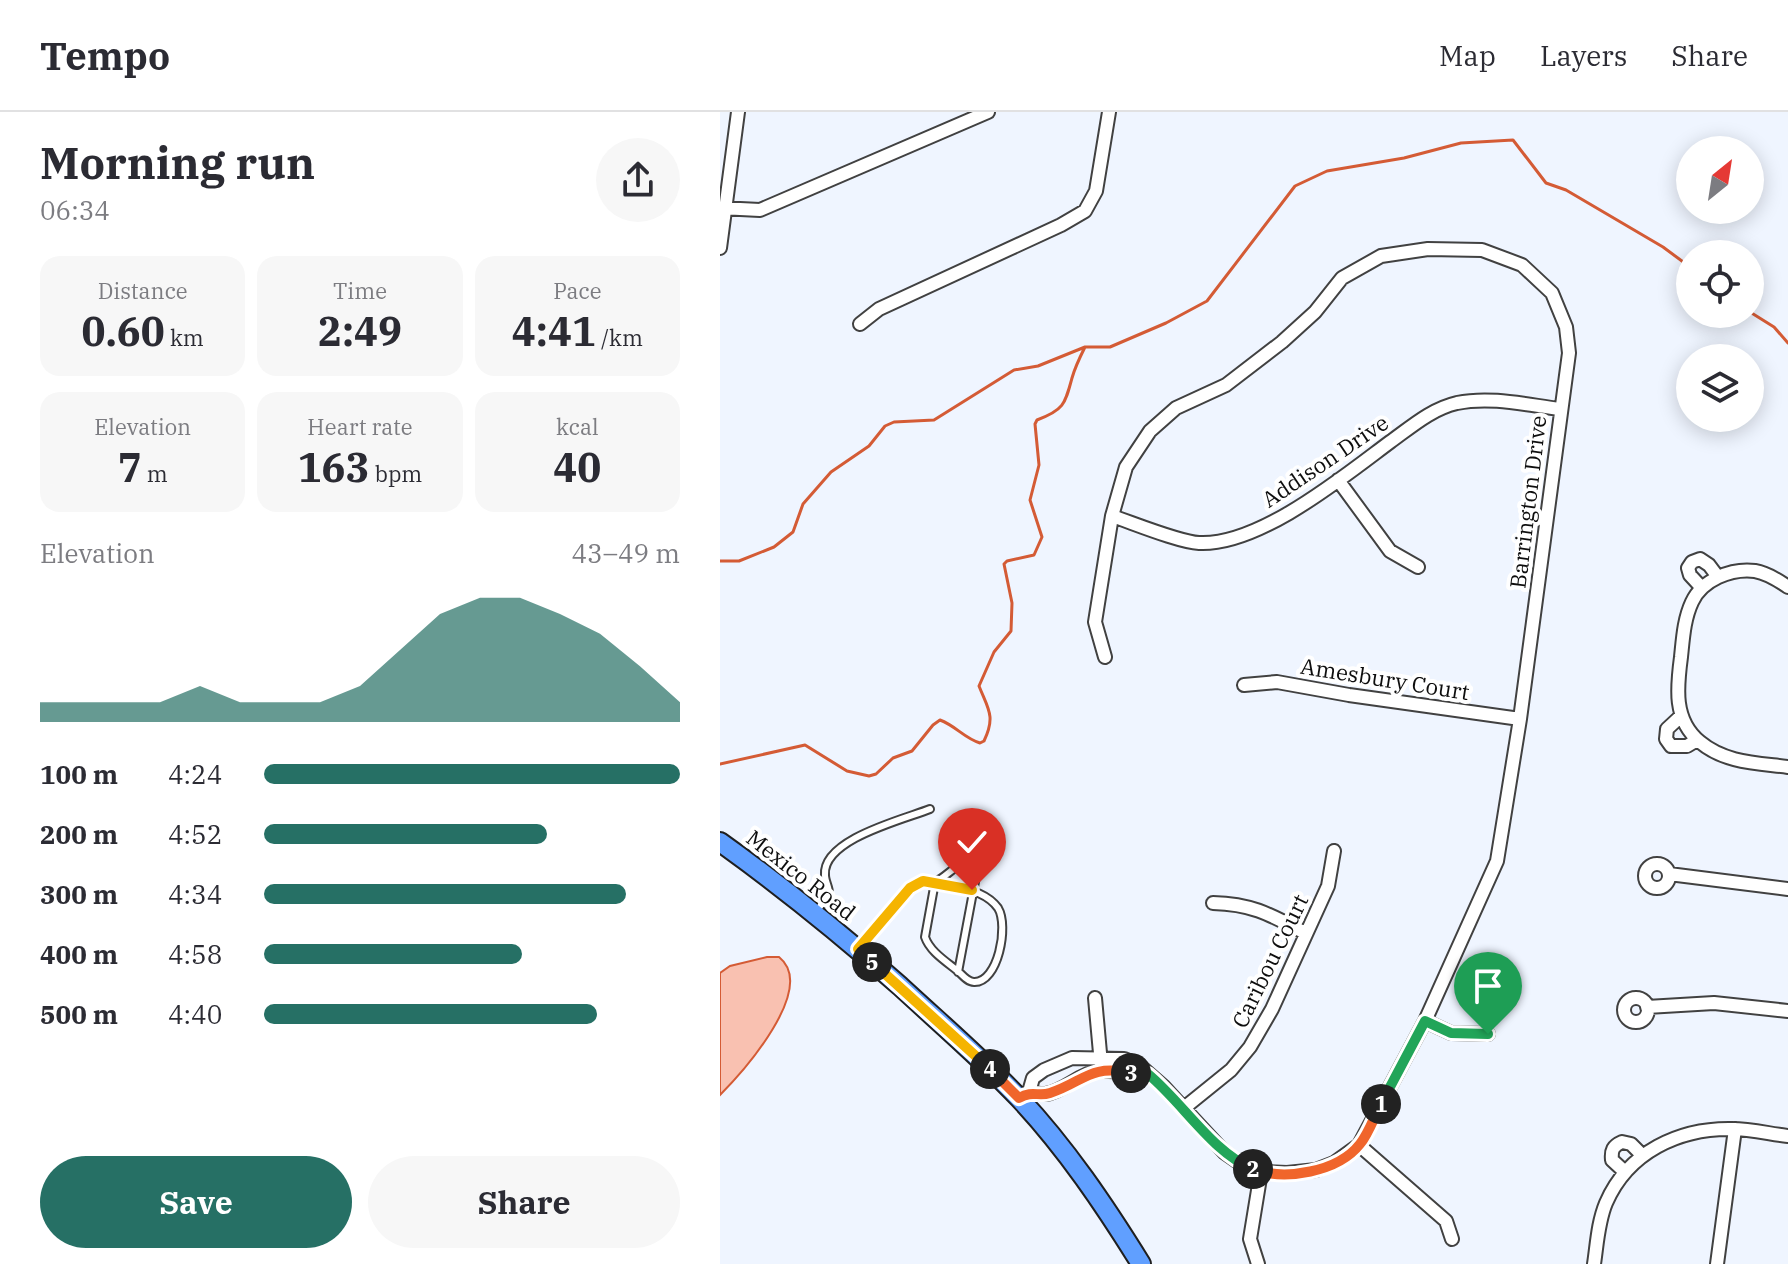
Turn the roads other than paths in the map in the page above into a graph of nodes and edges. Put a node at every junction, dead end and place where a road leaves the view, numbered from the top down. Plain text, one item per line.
1 (738, 112) edge
2 (988, 112) edge
3 (1109, 112) edge
4 (723, 209) edge
5 (720, 248) edge
6 (860, 324) dead end
7 (1560, 409) junction
8 (1338, 480) junction
9 (1112, 516) junction
10 (1418, 567) dead end
11 (1718, 577) junction
12 (1788, 587) edge
13 (1702, 588) junction
14 (1105, 657) dead end
15 (1244, 685) dead end
16 (1681, 716) junction
17 (1520, 719) junction
18 (1697, 740) junction
19 (1788, 767) edge
20 (930, 809) dead end
21 (720, 842) edge
22 (1334, 851) dead end
23 (1669, 874) dead end
24 (935, 882) junction
25 (1788, 889) edge
26 (972, 890) junction
27 (1213, 903) dead end
28 (815, 914) junction
29 (1305, 933) junction
30 (858, 949) junction
31 (958, 972) junction
32 (1095, 998) dead end
33 (1647, 1007) dead end
34 (1788, 1011) edge
35 (1425, 1021) junction
36 (1488, 1034) dead end
37 (1100, 1056) junction
38 (1101, 1071) junction
39 (1148, 1074) junction
40 (1024, 1095) junction
41 (1184, 1108) junction
42 (1735, 1129) junction
43 (1788, 1136) edge
44 (1359, 1145) junction
45 (1642, 1155) junction
46 (1261, 1172) junction
47 (1625, 1172) junction
48 (1452, 1239) dead end
49 (1141, 1264) edge
50 (1258, 1264) edge
51 (1594, 1264) edge
52 (1717, 1264) edge

1 - 4 street
2 - 4 street
3 - 6 street
4 - 5 street
7 - 8 street, Addison Drive
7 - 9 street, Barrington Drive
7 - 17 street, Barrington Drive
8 - 9 street, Addison Drive
8 - 10 street
9 - 14 street, Barrington Drive
11 - 12 street
11 - 13 street
11 - 13 street
13 - 16 street
15 - 17 street, Amesbury Court
16 - 18 street
16 - 18 street
17 - 35 street, Barrington Drive
18 - 19 street
20 - 28 lane
21 - 28 main road, Mexico Road
22 - 29 street, Caribou Court
23 - 25 street
24 - 26 lane
24 - 26 lane
24 - 30 lane
24 - 31 lane
26 - 31 lane
26 - 31 lane
27 - 29 street
28 - 30 main road, Mexico Road
29 - 41 street, Caribou Court
30 - 40 main road, Mexico Road
32 - 37 street
33 - 34 street
35 - 36 street
35 - 44 street, Barrington Drive
37 - 38 street
37 - 39 street, Barrington Drive
37 - 40 street, Barrington Drive
38 - 39 street
38 - 40 street
39 - 41 street, Barrington Drive
40 - 49 main road, Mexico Road
41 - 46 street, Barrington Drive
42 - 43 street
42 - 45 street
42 - 52 street
44 - 46 street, Barrington Drive
44 - 48 street
45 - 47 street
45 - 47 street
46 - 50 street
47 - 51 street

